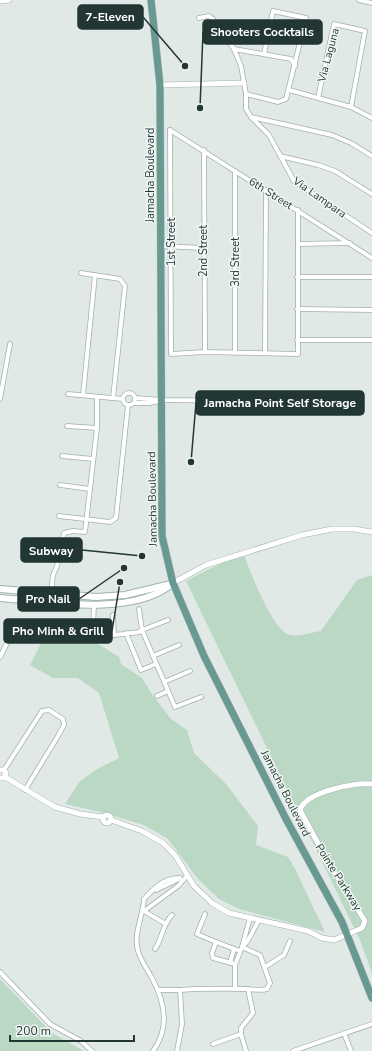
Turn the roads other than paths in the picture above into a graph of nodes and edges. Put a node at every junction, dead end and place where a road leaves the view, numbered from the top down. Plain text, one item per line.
1 (0, 0) edge
2 (9, 0) edge
3 (151, 0) edge
4 (359, 0) edge
5 (372, 3) edge
6 (199, 18) dead end
7 (234, 49) junction
8 (264, 54) junction
9 (295, 66) junction
10 (244, 83) junction
11 (160, 85) junction
12 (289, 90) junction
13 (246, 94) junction
14 (318, 98) junction
15 (351, 107) junction
16 (251, 117) junction
17 (372, 118) edge
18 (170, 130) joint
19 (204, 150) junction
20 (280, 156) junction
21 (372, 156) edge
22 (235, 171) junction
23 (266, 190) junction
24 (372, 194) edge
25 (298, 210) junction
26 (372, 233) edge
27 (351, 243) junction
28 (298, 244) junction
29 (162, 246) junction
30 (172, 247) junction
31 (203, 248) junction
32 (372, 258) edge
33 (81, 273) dead end
34 (96, 275) junction
35 (297, 277) junction
36 (372, 277) edge
37 (297, 309) junction
38 (372, 310) edge
39 (297, 340) junction
40 (372, 340) edge
41 (10, 344) dead end
42 (205, 352) junction
43 (235, 353) junction
44 (265, 353) junction
45 (68, 394) dead end
46 (83, 395) junction
47 (97, 397) junction
48 (113, 398) junction
49 (135, 398) junction
50 (0, 399) edge
51 (123, 399) junction
52 (162, 400) junction
53 (134, 403) junction
54 (128, 405) junction
55 (271, 405) dead end
56 (67, 426) dead end
57 (97, 428) junction
58 (62, 456) dead end
59 (94, 459) junction
60 (60, 486) dead end
61 (90, 489) junction
62 (59, 516) dead end
63 (86, 520) junction
64 (372, 532) edge
65 (173, 583) junction
66 (0, 590) edge
67 (50, 594) junction
68 (121, 595) junction
69 (0, 598) edge
70 (15, 599) junction
71 (94, 604) junction
72 (139, 609) dead end
73 (113, 615) dead end
74 (168, 620) dead end
75 (70, 628) dead end
76 (94, 628) junction
77 (142, 630) junction
78 (126, 633) junction
79 (12, 634) dead end
80 (114, 635) junction
81 (179, 645) dead end
82 (153, 656) junction
83 (0, 657) edge
84 (156, 664) junction
85 (190, 671) dead end
86 (164, 682) junction
87 (168, 691) junction
88 (157, 696) dead end
89 (201, 697) dead end
90 (2, 770) edge
91 (3, 777) edge
92 (372, 784) edge
93 (25, 790) junction
94 (187, 876) junction
95 (144, 911) junction
96 (204, 914) dead end
97 (172, 915) dead end
98 (250, 918) junction
99 (259, 920) junction
100 (164, 923) junction
101 (348, 934) junction
102 (245, 935) junction
103 (251, 936) junction
104 (290, 941) dead end
105 (216, 942) junction
106 (234, 948) junction
107 (155, 949) dead end
108 (241, 949) junction
109 (233, 963) junction
110 (265, 967) junction
111 (0, 972) edge
112 (235, 989) junction
113 (248, 989) junction
114 (158, 990) junction
115 (180, 990) junction
116 (372, 998) edge
117 (372, 1024) edge
118 (344, 1033) junction
119 (241, 1034) junction
120 (214, 1044) dead end
121 (92, 1051) edge
122 (154, 1051) edge
123 (177, 1051) edge
124 (246, 1051) edge
125 (293, 1051) edge
126 (351, 1051) edge

1 - 2 street
3 - 11 main road, Jamacha Boulevard
4 - 5 street
6 - 7 street, Via Lampara
7 - 8 street
7 - 10 street, Via Lampara
8 - 9 street
8 - 9 street
9 - 12 street
10 - 11 street
10 - 13 street, Via Lampara
11 - 29 main road, Jamacha Boulevard
12 - 13 street
12 - 14 street
13 - 16 street, Via Lampara
14 - 15 street
14 - 15 street, Via Laguna
15 - 17 street
16 - 20 street, Via Lampara
16 - 21 street
18 - 19 street, 6th Street
18 - 30 street, 1st Street
19 - 22 street, 6th Street
19 - 31 street, 2nd Street
20 - 24 street
20 - 26 street, Via Lampara
22 - 23 street, 6th Street
22 - 43 street, 3rd Street
23 - 25 street, 6th Street
23 - 44 street
25 - 27 street, 6th Street
25 - 28 street
27 - 28 street
27 - 32 street, 6th Street
28 - 35 street
29 - 30 street
29 - 52 main road, Jamacha Boulevard
30 - 31 street
30 - 42 street, 1st Street
31 - 42 street, 2nd Street
33 - 34 street
34 - 46 street
34 - 48 street
35 - 36 street
35 - 37 street
37 - 38 street
37 - 39 street
39 - 40 street
39 - 44 street
41 - 50 street
42 - 43 street
43 - 44 street
45 - 46 street
46 - 47 street
47 - 48 street
47 - 57 street
48 - 51 street
49 - 51 street
49 - 52 street
49 - 53 street
51 - 54 street
52 - 53 street
52 - 55 street
52 - 65 main road, Jamacha Boulevard
53 - 54 street
54 - 63 street
56 - 57 street
57 - 59 street
58 - 59 street
59 - 61 street
60 - 61 street
61 - 63 street
62 - 63 street
63 - 67 street
64 - 65 street
65 - 68 main road
65 - 71 main road
65 - 101 main road, Jamacha Boulevard
66 - 67 main road
67 - 68 main road
67 - 70 main road
68 - 71 main road
69 - 70 main road
70 - 71 main road
71 - 76 street
72 - 77 street
73 - 80 street
74 - 77 street
75 - 76 street
76 - 80 street
77 - 78 street
77 - 82 street
78 - 80 street
78 - 84 street
79 - 83 street
81 - 82 street
82 - 84 street
84 - 86 street
85 - 86 street
86 - 87 street
87 - 88 street
87 - 89 street
90 - 91 street
90 - 93 street
91 - 93 street
92 - 101 street, Pointe Parkway
93 - 94 street, Pointe Parkway
94 - 95 street
94 - 95 street
94 - 98 street, Pointe Parkway
95 - 100 street
95 - 114 street
96 - 105 street
97 - 100 street
98 - 99 street, Pointe Parkway
98 - 102 street
99 - 101 street, Pointe Parkway
99 - 103 street
100 - 107 street
101 - 116 main road, Jamacha Boulevard
102 - 103 street
102 - 108 street
103 - 108 street
104 - 110 street
105 - 106 street
105 - 109 street
106 - 108 street
106 - 109 street
108 - 109 street
108 - 110 street
109 - 112 street
110 - 113 street
111 - 121 street
112 - 113 street
112 - 115 street
113 - 119 street
114 - 115 street
114 - 122 street
115 - 123 street
117 - 118 street
118 - 125 street
118 - 126 street
119 - 120 street
119 - 124 street

